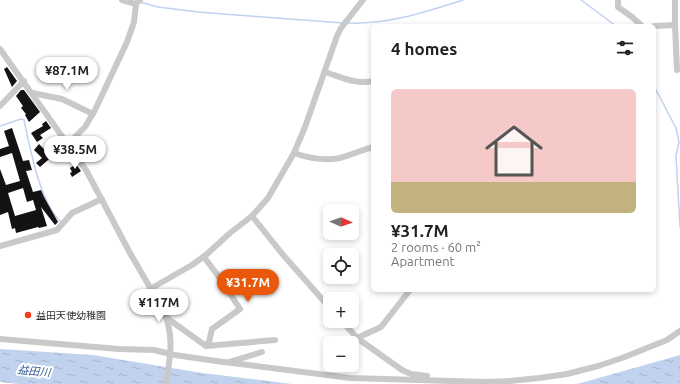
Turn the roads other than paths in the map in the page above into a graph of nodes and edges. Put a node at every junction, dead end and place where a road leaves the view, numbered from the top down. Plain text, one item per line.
1 (122, 0) edge
2 (363, 0) edge
3 (618, 0) edge
4 (675, 0) edge
5 (138, 2) edge
6 (640, 24) edge
7 (675, 25) junction
8 (656, 26) edge
9 (0, 50) edge
10 (677, 70) dead end
11 (326, 72) junction
12 (24, 81) junction
13 (371, 81) edge
14 (32, 93) junction
15 (0, 106) edge
16 (92, 114) junction
17 (68, 144) junction
18 (371, 147) edge
19 (294, 153) junction
20 (102, 199) junction
21 (252, 216) junction
22 (0, 246) edge
23 (204, 257) junction
24 (150, 289) junction
25 (409, 292) edge
26 (323, 300) edge
27 (167, 318) junction
28 (348, 328) edge
29 (680, 331) edge
30 (355, 336) edge
31 (359, 337) edge
32 (0, 339) edge
33 (359, 339) edge
34 (275, 340) dead end
35 (206, 346) junction
36 (262, 352) dead end
37 (170, 355) junction
38 (225, 363) junction
39 (442, 380) junction
40 (456, 382) edge
41 (166, 384) edge

1 - 5 street
2 - 11 street
3 - 6 street
4 - 7 street
5 - 16 street
7 - 8 street
7 - 10 street
9 - 12 street
11 - 13 street
11 - 19 street
12 - 14 street
12 - 15 street
14 - 16 street
14 - 17 street
16 - 17 street
17 - 20 street
18 - 19 street
19 - 21 street
20 - 22 street
20 - 24 street
21 - 23 street
21 - 26 street
23 - 24 street
23 - 35 street
24 - 27 street
25 - 31 street
27 - 35 street
27 - 37 street
28 - 30 street
29 - 40 street
32 - 37 street
33 - 39 street
34 - 35 street
36 - 38 street
37 - 38 street
37 - 41 street
38 - 39 street
39 - 40 street

